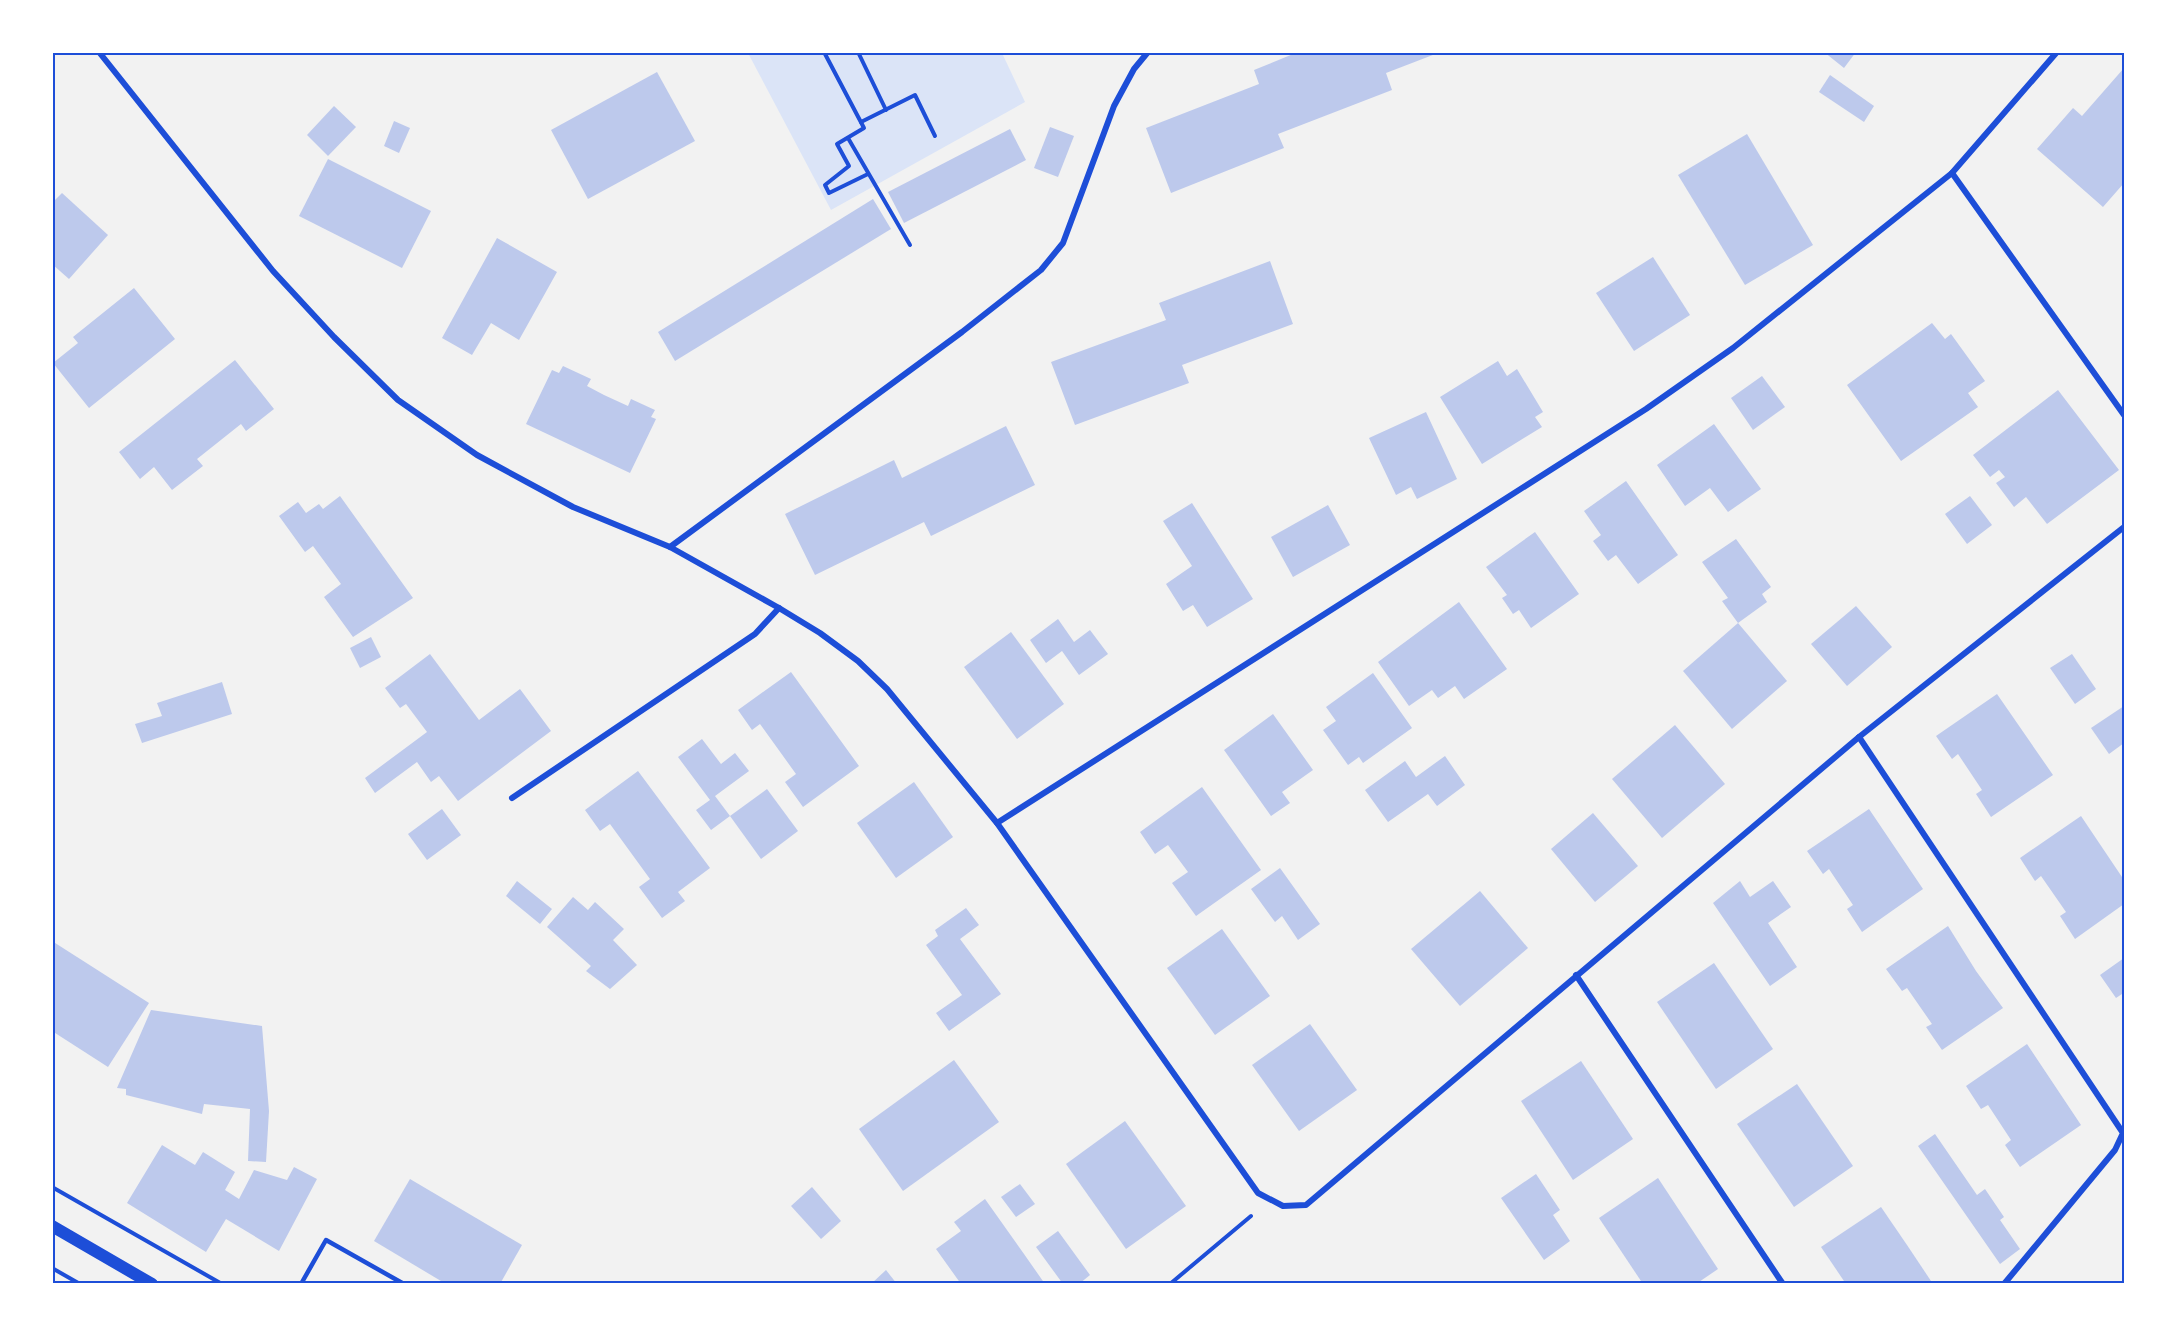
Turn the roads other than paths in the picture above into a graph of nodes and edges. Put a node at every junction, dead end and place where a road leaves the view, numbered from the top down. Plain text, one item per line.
1 (99, 52) edge
2 (1148, 52) edge
3 (2057, 52) edge
4 (1952, 172) junction
5 (2124, 415) edge
6 (2124, 527) edge
7 (670, 547) junction
8 (779, 608) junction
9 (1859, 737) junction
10 (512, 798) dead end
11 (997, 823) junction
12 (1576, 975) junction
13 (52, 1226) edge
14 (152, 1284) edge
15 (301, 1284) edge
16 (404, 1284) edge
17 (1783, 1284) edge
18 (2004, 1284) edge

1 - 7 street
2 - 7 street
3 - 4 street
4 - 5 street
4 - 11 street
6 - 9 street
7 - 8 street
8 - 10 street
8 - 11 street
9 - 12 street
9 - 18 street
11 - 12 street
12 - 17 street
13 - 14 main road
15 - 16 lane

